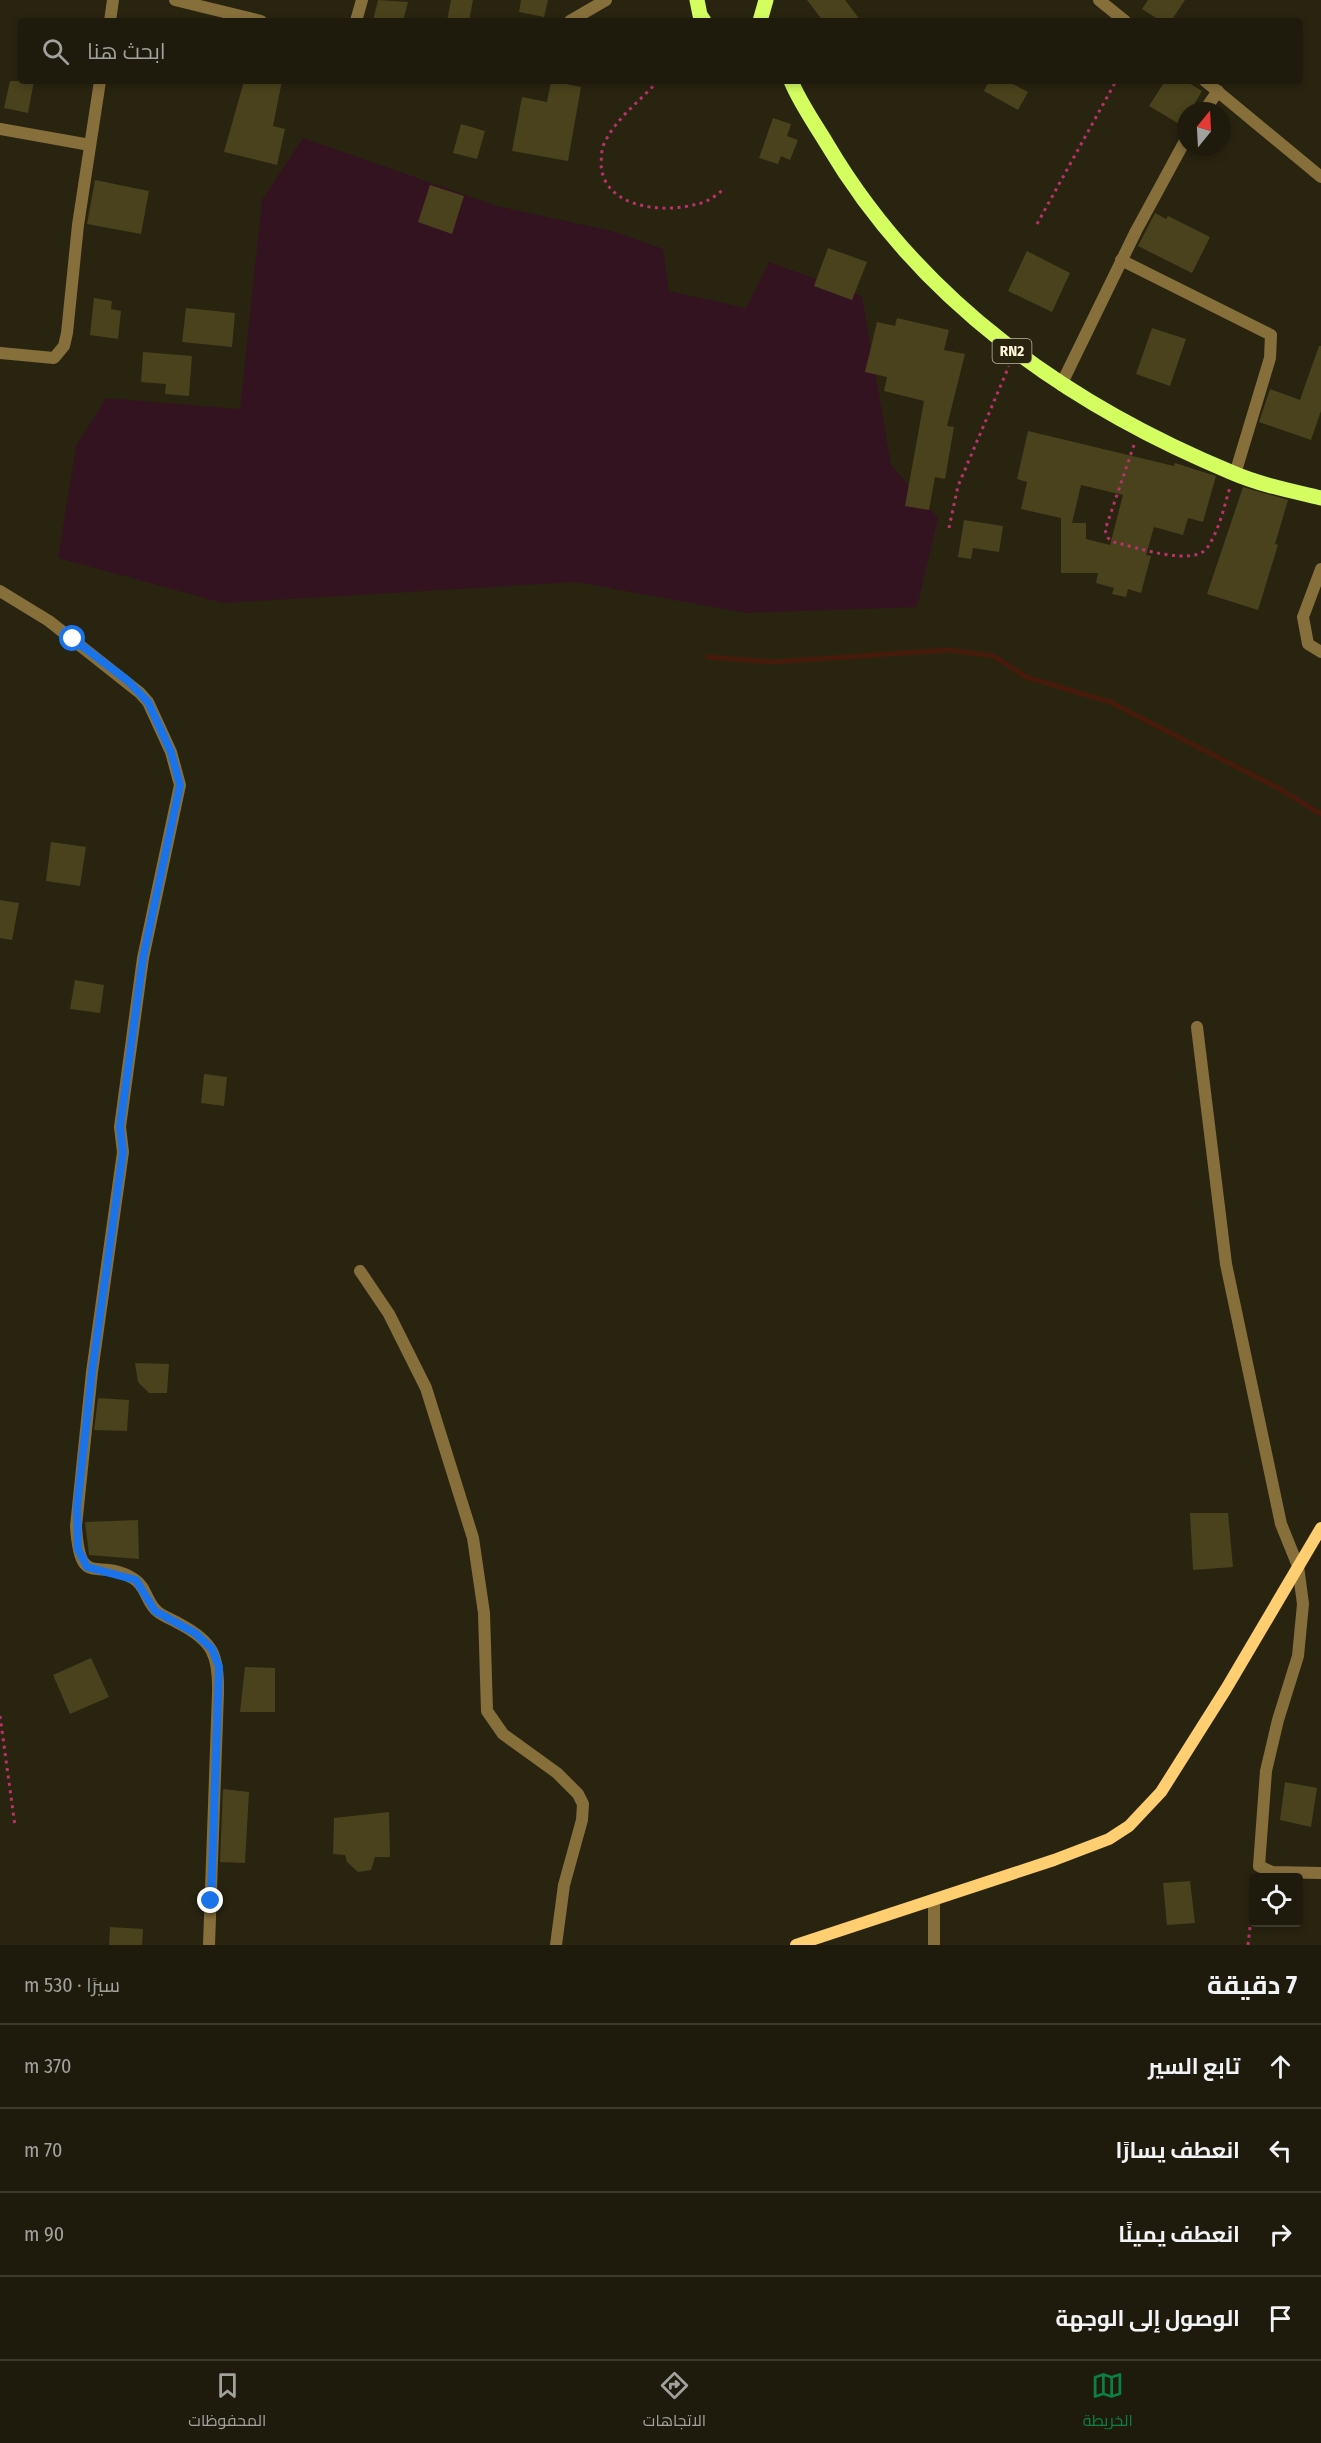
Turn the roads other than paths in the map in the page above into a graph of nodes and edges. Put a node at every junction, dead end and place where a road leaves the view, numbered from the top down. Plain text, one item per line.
1 (113, 0) edge
2 (175, 0) edge
3 (362, 0) edge
4 (606, 0) edge
5 (1099, 0) edge
6 (694, 1) edge
7 (110, 18) edge
8 (249, 18) edge
9 (357, 18) edge
10 (575, 18) edge
11 (702, 18) edge
12 (1121, 18) edge
13 (100, 84) edge
14 (792, 84) edge
15 (1209, 84) edge
16 (1218, 91) junction
17 (1210, 102) edge
18 (0, 129) edge
19 (90, 145) junction
20 (1177, 156) edge
21 (1321, 177) edge
22 (1122, 260) junction
23 (0, 353) edge
24 (1061, 385) junction
25 (1234, 474) junction
26 (1321, 498) edge
27 (1321, 569) edge
28 (0, 591) edge
29 (1321, 652) edge
30 (1197, 1027) dead end
31 (360, 1271) dead end
32 (1321, 1528) edge
33 (1298, 1566) junction
34 (1321, 1873) edge
35 (934, 1901) junction
36 (209, 1945) edge
37 (556, 1945) edge
38 (796, 1945) edge
39 (934, 1945) edge

1 - 7 street
2 - 8 street
3 - 9 street
4 - 10 street
5 - 12 street
6 - 11 main road
13 - 19 street
14 - 24 main road, RN2
15 - 16 street
16 - 17 street
16 - 21 street
18 - 19 street
19 - 23 street
20 - 22 street
22 - 24 street
22 - 25 street
24 - 25 main road, RN2
25 - 26 main road, RN2
27 - 29 street
28 - 36 street
30 - 33 street
31 - 37 street
32 - 33 main road
33 - 34 street
33 - 35 main road
35 - 38 main road
35 - 39 street

